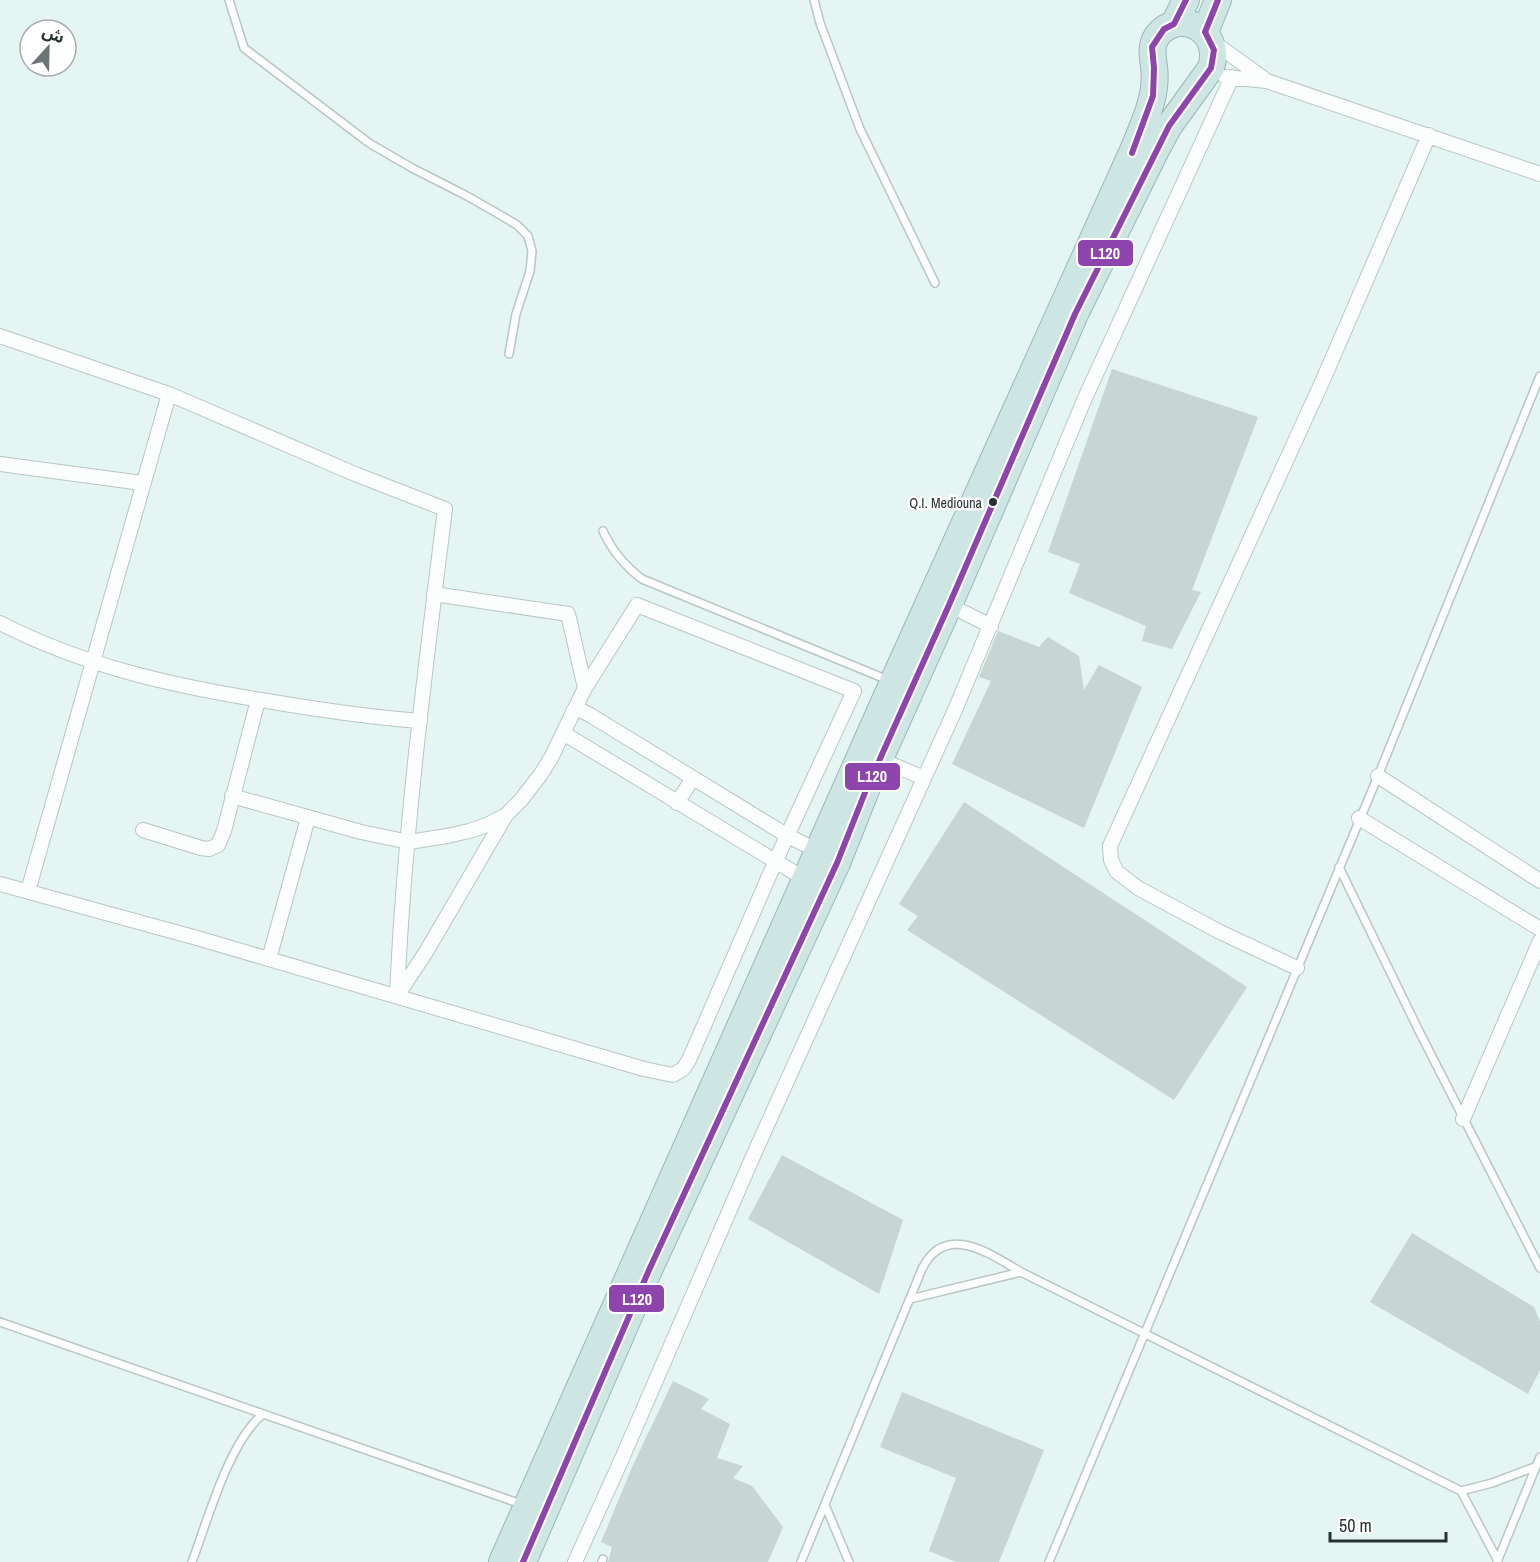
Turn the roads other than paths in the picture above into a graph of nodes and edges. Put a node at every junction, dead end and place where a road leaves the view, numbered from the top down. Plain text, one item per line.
1 (229, 0) edge
2 (814, 0) edge
3 (1186, 0) edge
4 (1218, 0) edge
5 (1174, 24) junction
6 (1208, 37) junction
7 (1155, 68) junction
8 (1232, 77) junction
9 (1203, 78) junction
10 (1267, 81) junction
11 (1429, 135) junction
12 (1540, 174) edge
13 (935, 283) dead end
14 (0, 336) edge
15 (509, 354) dead end
16 (1540, 376) edge
17 (169, 394) junction
18 (0, 464) edge
19 (142, 483) junction
20 (603, 531) dead end
21 (434, 594) junction
22 (949, 605) junction
23 (0, 623) edge
24 (991, 626) junction
25 (93, 663) junction
26 (893, 682) junction
27 (585, 688) junction
28 (258, 700) junction
29 (573, 711) junction
30 (420, 721) junction
31 (563, 734) junction
32 (879, 759) junction
33 (1378, 776) junction
34 (693, 778) junction
35 (924, 778) junction
36 (232, 796) junction
37 (677, 803) junction
38 (506, 815) junction
39 (308, 818) junction
40 (1359, 818) junction
41 (143, 830) dead end
42 (788, 836) junction
43 (409, 842) junction
44 (818, 851) junction
45 (776, 860) junction
46 (1339, 867) junction
47 (806, 879) junction
48 (1540, 881) edge
49 (0, 884) edge
50 (28, 891) junction
51 (1540, 929) edge
52 (1540, 941) edge
53 (269, 959) junction
54 (1296, 968) junction
55 (397, 996) junction
56 (1463, 1119) junction
57 (1540, 1268) edge
58 (1020, 1272) junction
59 (910, 1299) junction
60 (0, 1322) edge
61 (1146, 1333) junction
62 (262, 1415) junction
63 (1540, 1457) edge
64 (1535, 1467) junction
65 (1461, 1491) junction
66 (825, 1505) junction
67 (527, 1506) junction
68 (192, 1562) edge
69 (502, 1562) edge
70 (523, 1562) edge
71 (575, 1562) edge
72 (801, 1562) edge
73 (849, 1562) edge
74 (1049, 1562) edge
75 (1498, 1562) edge

1 - 15 lane
2 - 13 lane
3 - 5 highway
4 - 6 highway
5 - 6 highway
5 - 7 highway
6 - 9 highway
6 - 10 street
7 - 9 highway
7 - 26 highway
8 - 9 street
8 - 10 street
8 - 24 street
9 - 22 highway
10 - 11 street
11 - 12 street
11 - 54 street
14 - 17 street
16 - 33 lane
17 - 19 street
17 - 21 street
18 - 19 street
19 - 25 street
20 - 26 lane
21 - 27 street
21 - 30 street
22 - 24 street
22 - 32 highway
23 - 25 street
24 - 35 street
25 - 28 street
25 - 50 street
26 - 44 highway
27 - 29 street
27 - 42 street
28 - 30 street
28 - 36 street
29 - 31 street
29 - 34 street
30 - 43 street
31 - 37 street
31 - 38 street
32 - 35 street
32 - 70 highway
33 - 40 lane
33 - 48 street
34 - 37 street
34 - 42 street
35 - 71 street
36 - 39 street
36 - 41 street
37 - 45 street
38 - 43 street
38 - 55 street
39 - 43 street
39 - 53 street
40 - 46 lane
40 - 51 street
42 - 44 street
42 - 45 street
43 - 55 street
44 - 47 highway
45 - 47 street
45 - 55 street
46 - 54 lane
46 - 56 lane
47 - 67 highway
49 - 50 street
50 - 53 street
52 - 56 street
53 - 55 street
54 - 61 lane
56 - 57 lane
58 - 59 lane
58 - 59 lane
58 - 61 lane
59 - 66 lane
60 - 62 lane
61 - 65 lane
61 - 74 lane
62 - 67 lane
62 - 68 lane
63 - 64 lane
64 - 65 lane
64 - 75 lane
65 - 75 lane
66 - 72 lane
66 - 73 lane
67 - 69 highway

